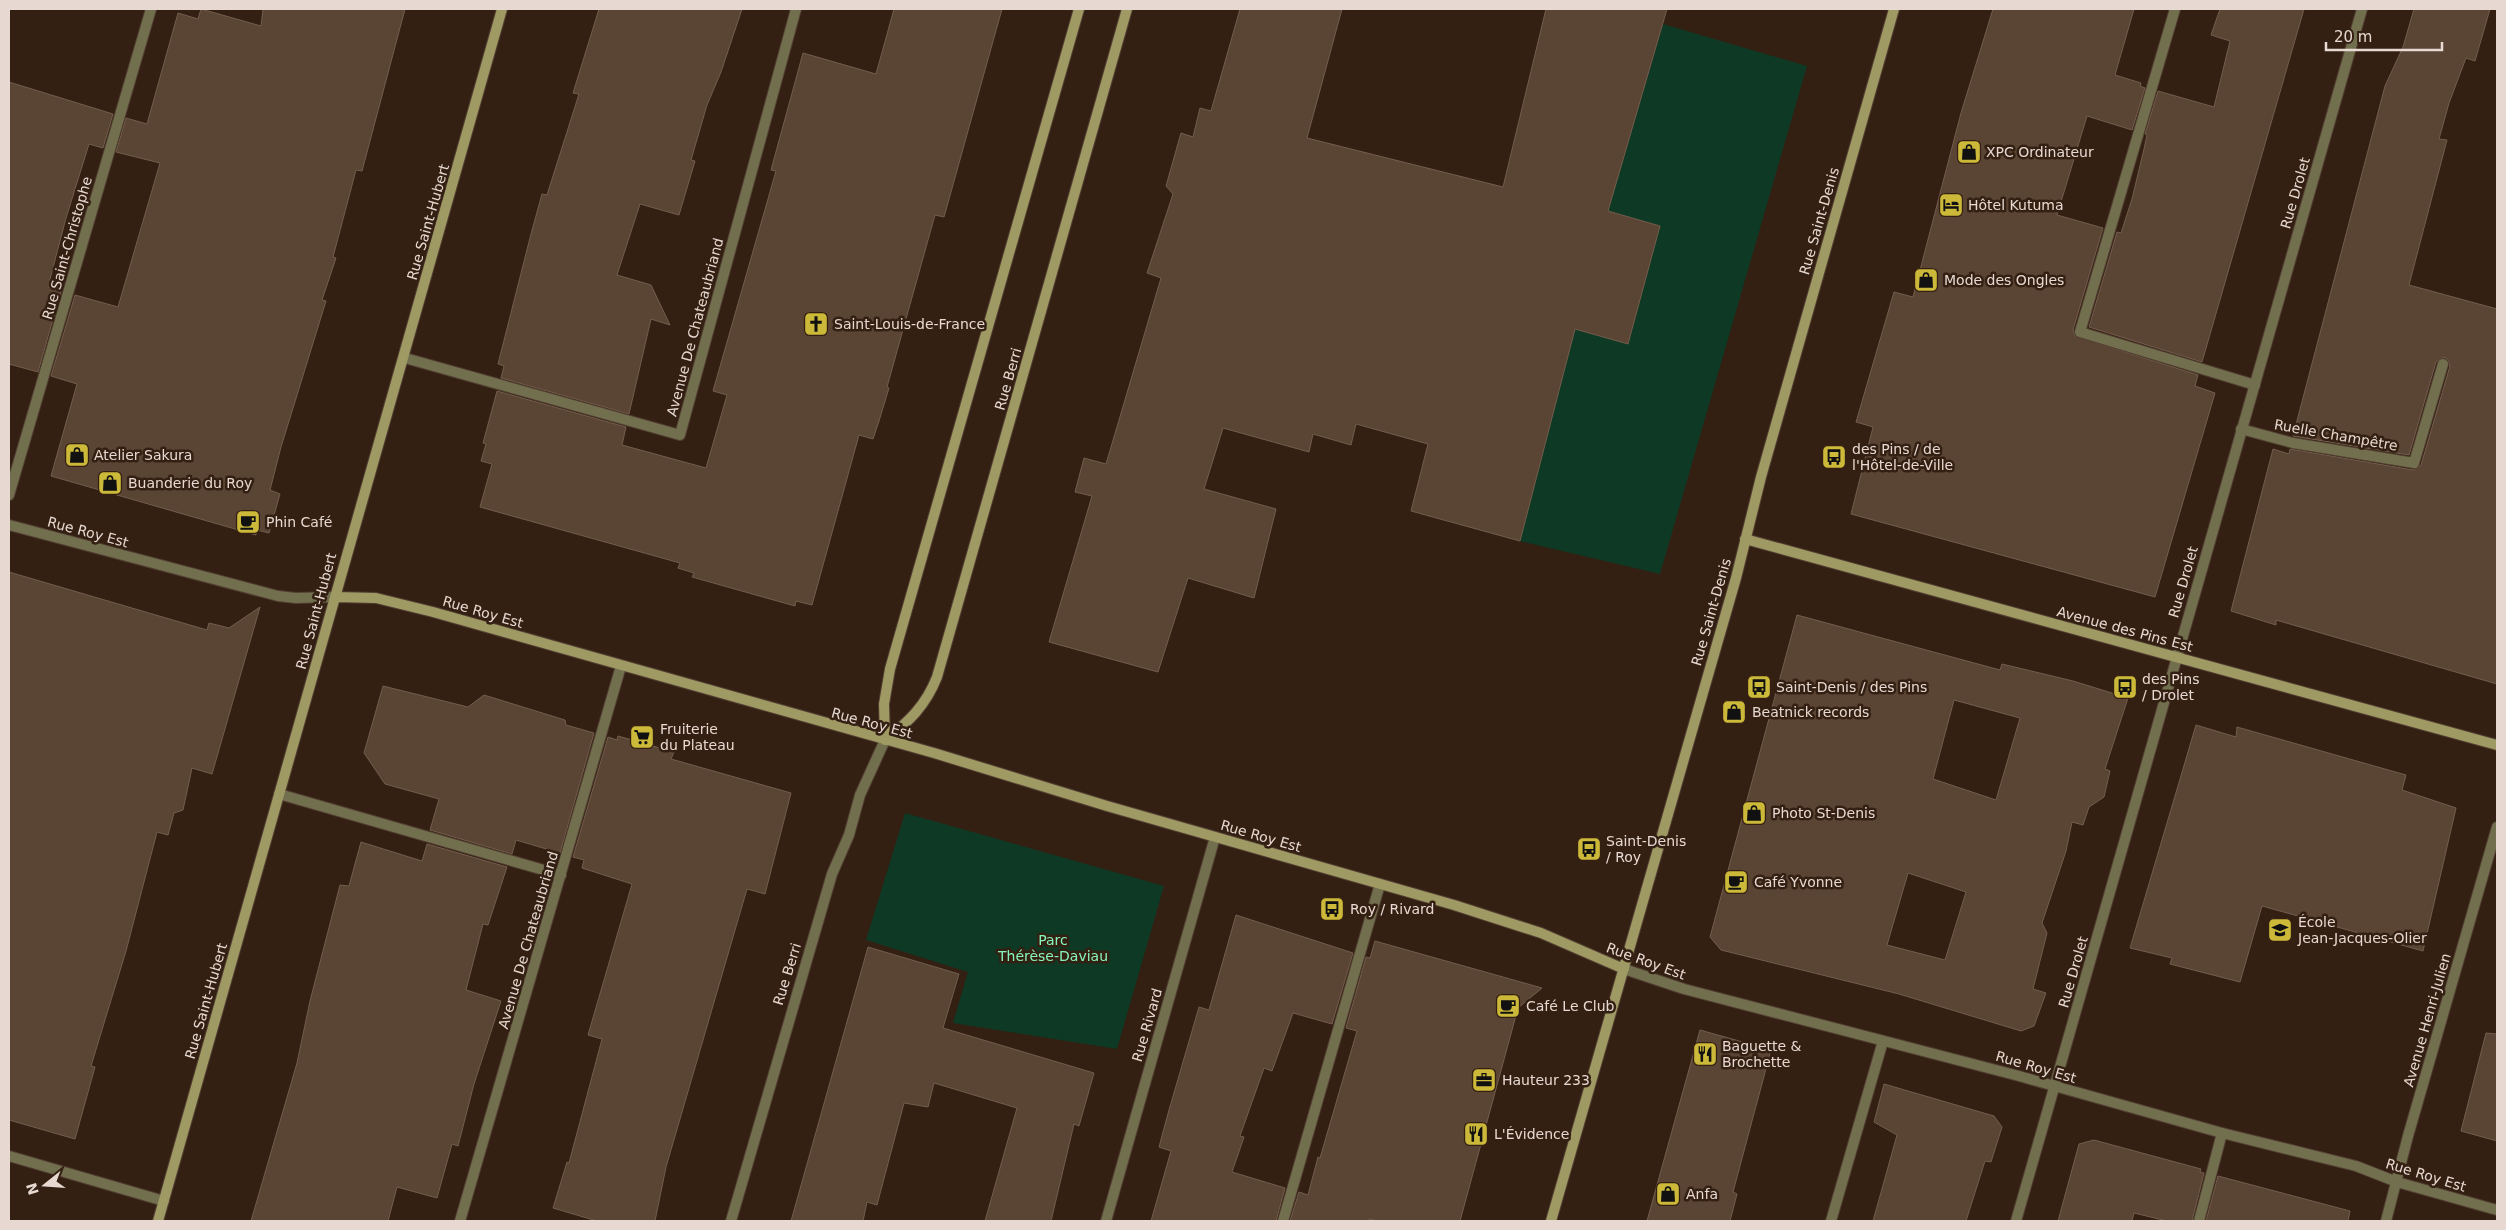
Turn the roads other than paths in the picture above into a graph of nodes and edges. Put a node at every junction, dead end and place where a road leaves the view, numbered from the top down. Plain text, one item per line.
1 (151, 9) edge
2 (502, 9) edge
3 (796, 9) edge
4 (1079, 9) edge
5 (1127, 9) edge
6 (1894, 9) edge
7 (2175, 9) edge
8 (2362, 9) edge
9 (405, 358) junction
10 (2443, 364) dead end
11 (2255, 385) junction
12 (2241, 429) junction
13 (9, 495) edge
14 (9, 525) edge
15 (1745, 539) junction
16 (335, 598) junction
17 (2176, 658) junction
18 (621, 666) junction
19 (884, 740) junction
20 (2497, 744) edge
21 (279, 794) junction
22 (2497, 827) edge
23 (1215, 837) junction
24 (561, 875) junction
25 (1380, 884) junction
26 (1624, 969) junction
27 (1883, 1041) junction
28 (2054, 1086) junction
29 (2222, 1133) junction
30 (9, 1156) edge
31 (2397, 1182) junction
32 (164, 1201) junction
33 (2497, 1210) edge
34 (158, 1221) edge
35 (460, 1221) edge
36 (731, 1221) edge
37 (1106, 1221) edge
38 (1283, 1221) edge
39 (1551, 1221) edge
40 (1831, 1221) edge
41 (2016, 1221) edge
42 (2199, 1221) edge
43 (2386, 1221) edge

1 - 13 street, Rue Saint-Christophe
2 - 9 street, Rue Saint-Hubert
3 - 9 street, Avenue De Chateaubriand
4 - 19 street, Rue Berri
5 - 19 street, Rue Berri
6 - 15 street, Rue Saint-Denis
7 - 11 street
8 - 11 street, Rue Drolet
9 - 16 street, Rue Saint-Hubert
10 - 12 street, Ruelle Champêtre
11 - 12 street, Rue Drolet
12 - 17 street, Rue Drolet
14 - 16 street, Rue Roy Est
15 - 17 street, Avenue des Pins Est
15 - 26 street, Rue Saint-Denis
16 - 18 street, Rue Roy Est
16 - 21 street, Rue Saint-Hubert
17 - 20 street, Avenue des Pins Est
17 - 28 street, Rue Drolet
18 - 19 street, Rue Roy Est
18 - 24 street, Avenue De Chateaubriand
19 - 23 street, Rue Roy Est
19 - 36 street, Rue Berri
21 - 24 street
21 - 32 street, Rue Saint-Hubert
22 - 31 street, Avenue Henri-Julien
23 - 25 street, Rue Roy Est
23 - 37 street, Rue Rivard
24 - 35 street, Avenue De Chateaubriand
25 - 26 street, Rue Roy Est
25 - 38 street
26 - 27 street, Rue Roy Est
26 - 39 street, Rue Saint-Denis
27 - 28 street, Rue Roy Est
27 - 40 street
28 - 29 street, Rue Roy Est
28 - 41 street, Rue Drolet
29 - 31 street, Rue Roy Est
29 - 42 street
30 - 32 street
31 - 33 street, Rue Roy Est
31 - 43 street, Avenue Henri-Julien
32 - 34 street, Rue Saint-Hubert

